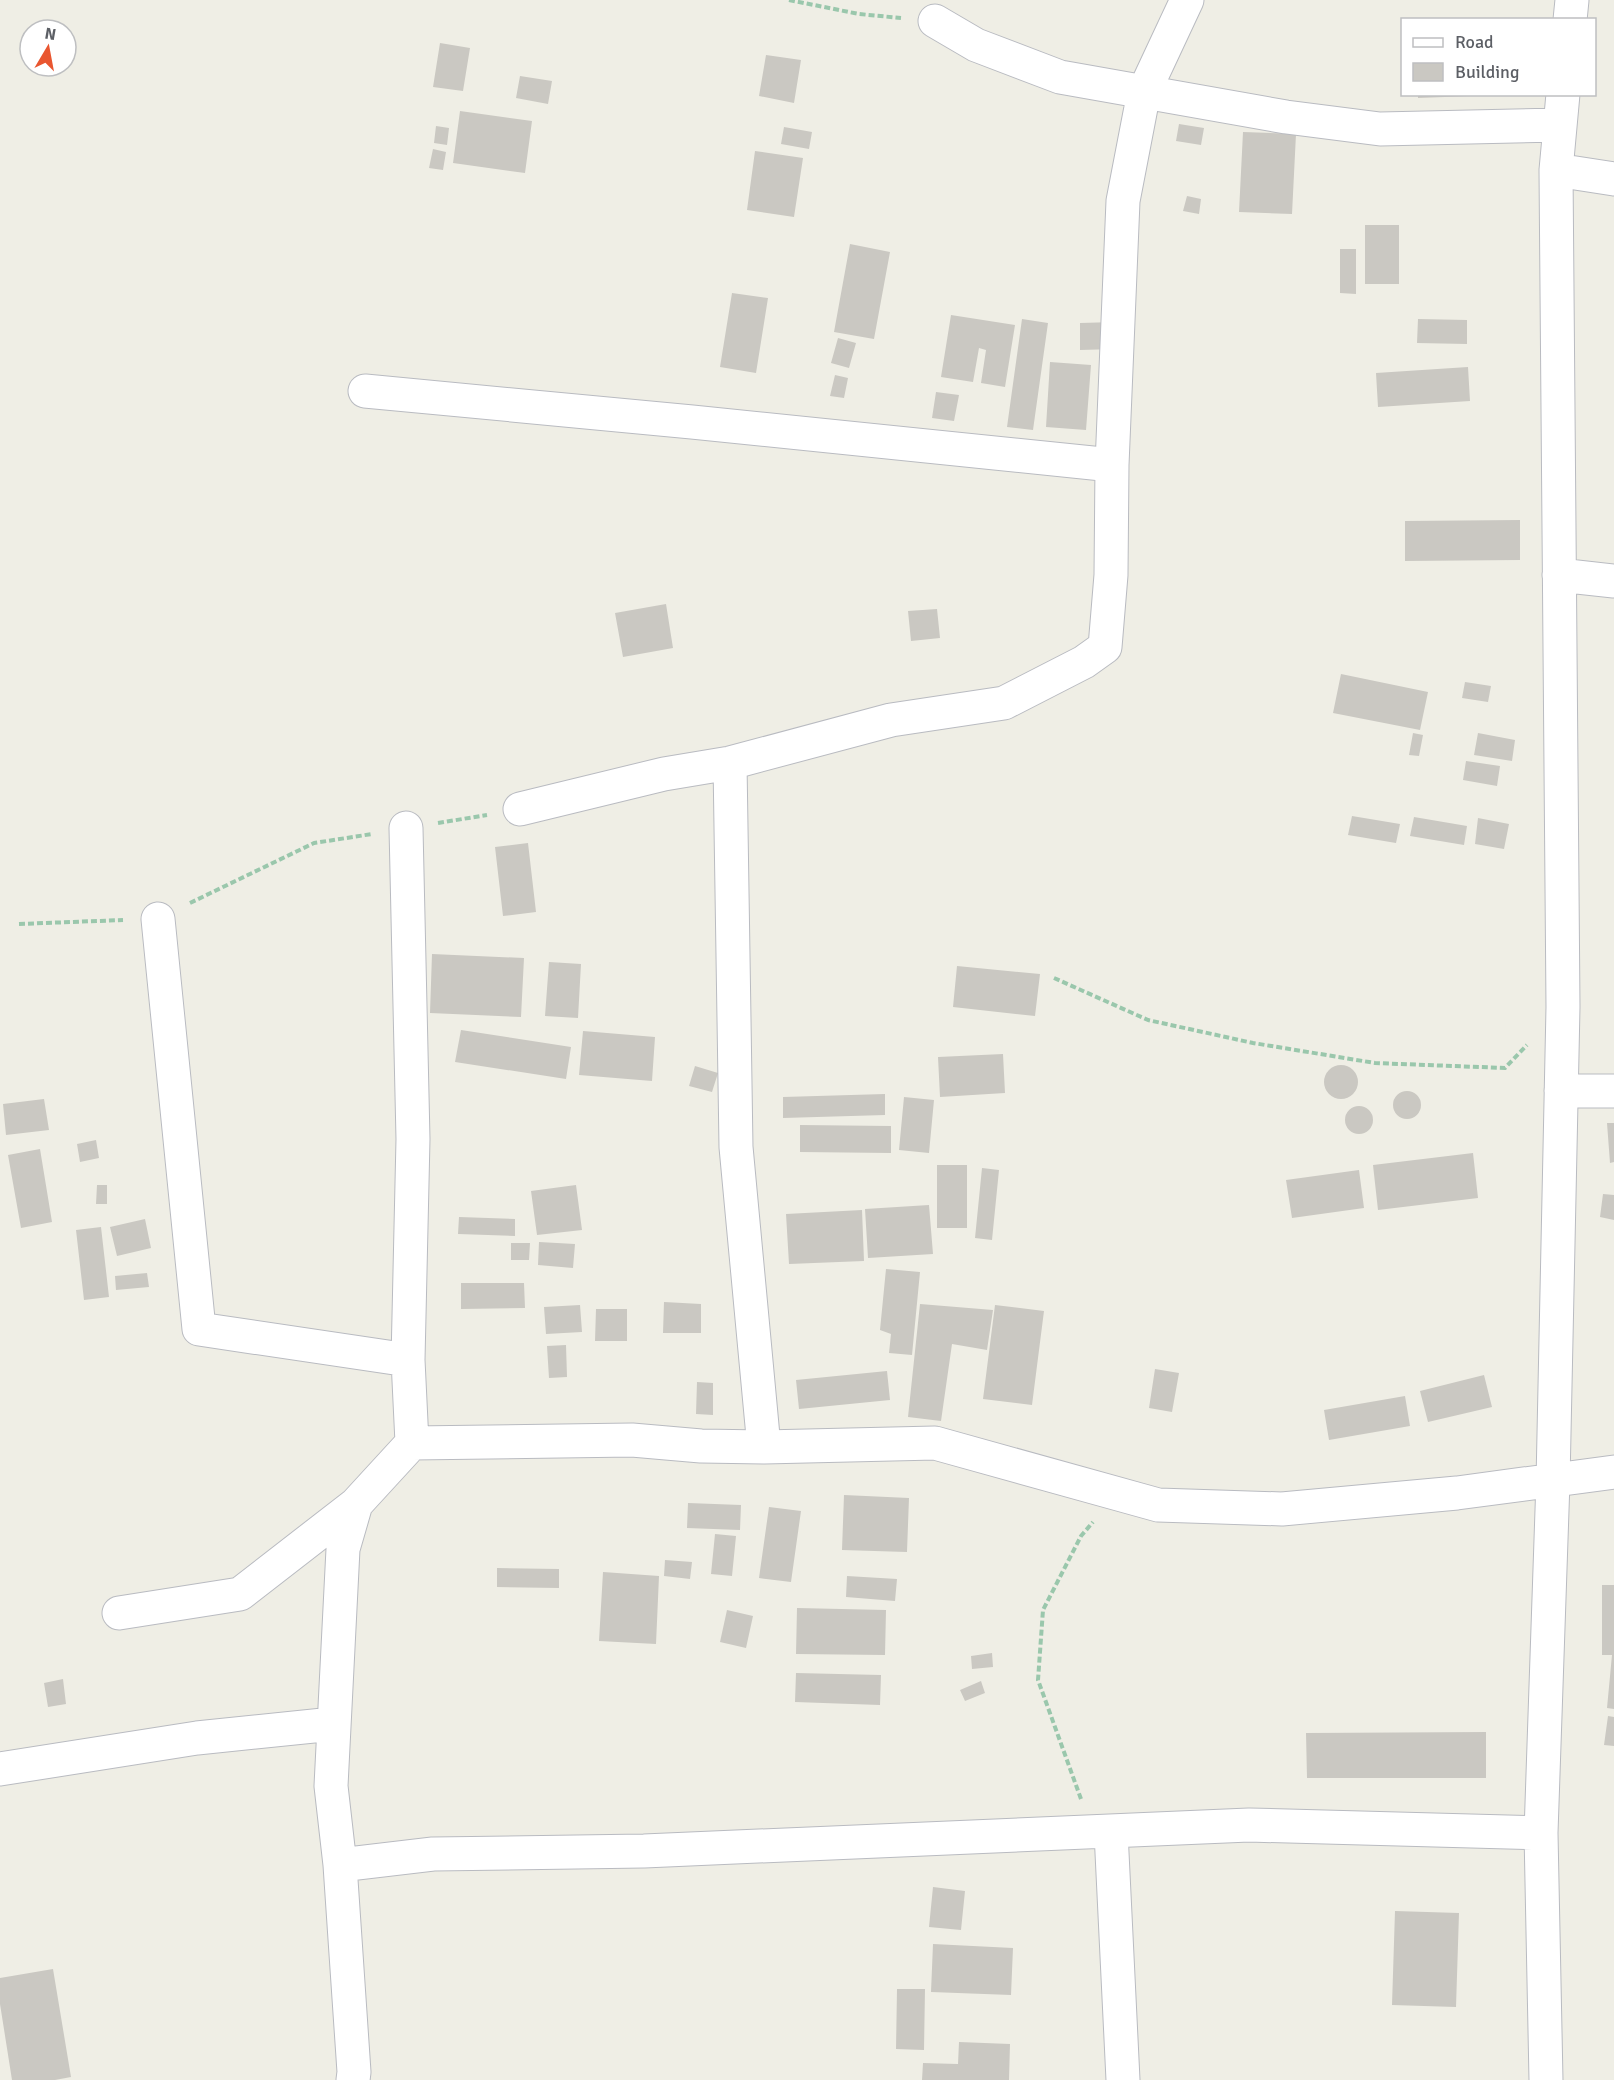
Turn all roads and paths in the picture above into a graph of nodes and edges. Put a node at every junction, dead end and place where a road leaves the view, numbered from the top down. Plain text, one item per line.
1 (789, 0) edge
2 (1187, 0) edge
3 (1572, 0) edge
4 (1570, 18) edge
5 (935, 21) joint
6 (1144, 92) junction
7 (1561, 110) edge
8 (1556, 170) junction
9 (1614, 179) edge
10 (365, 391) dead end
11 (1112, 465) junction
12 (1558, 574) junction
13 (1614, 581) edge
14 (730, 763) junction
15 (519, 809) joint
16 (406, 828) junction
17 (158, 918) junction
18 (19, 924) dead end
19 (1054, 978) dead end
20 (1563, 1007) junction
21 (1561, 1091) junction
22 (1614, 1091) edge
23 (408, 1360) junction
24 (412, 1443) junction
25 (764, 1447) junction
26 (1614, 1472) edge
27 (1553, 1481) junction
28 (1116, 1493) junction
29 (356, 1504) junction
30 (119, 1613) dead end
31 (333, 1724) junction
32 (0, 1769) edge
33 (1100, 1832) junction
34 (1541, 1833) junction
35 (340, 1865) junction
36 (353, 2080) edge
37 (1123, 2080) edge
38 (1546, 2080) edge

1 - 5 path
2 - 6 street
3 - 4 street
5 - 6 street
6 - 7 street
6 - 11 street
7 - 8 street
8 - 9 street
8 - 12 street
10 - 11 street
11 - 14 street
12 - 13 street
12 - 20 street
14 - 15 street
14 - 25 street
15 - 16 path
16 - 17 path
16 - 23 street
17 - 18 path
17 - 23 street
19 - 20 path
20 - 21 street
21 - 22 street
21 - 27 street
23 - 24 street
24 - 25 street
24 - 29 street
25 - 28 street
26 - 27 street
27 - 28 street
27 - 34 street
28 - 33 path
29 - 30 street
29 - 31 street
31 - 32 street
31 - 35 street
33 - 34 street
33 - 35 street
33 - 37 street
34 - 38 street
35 - 36 street

